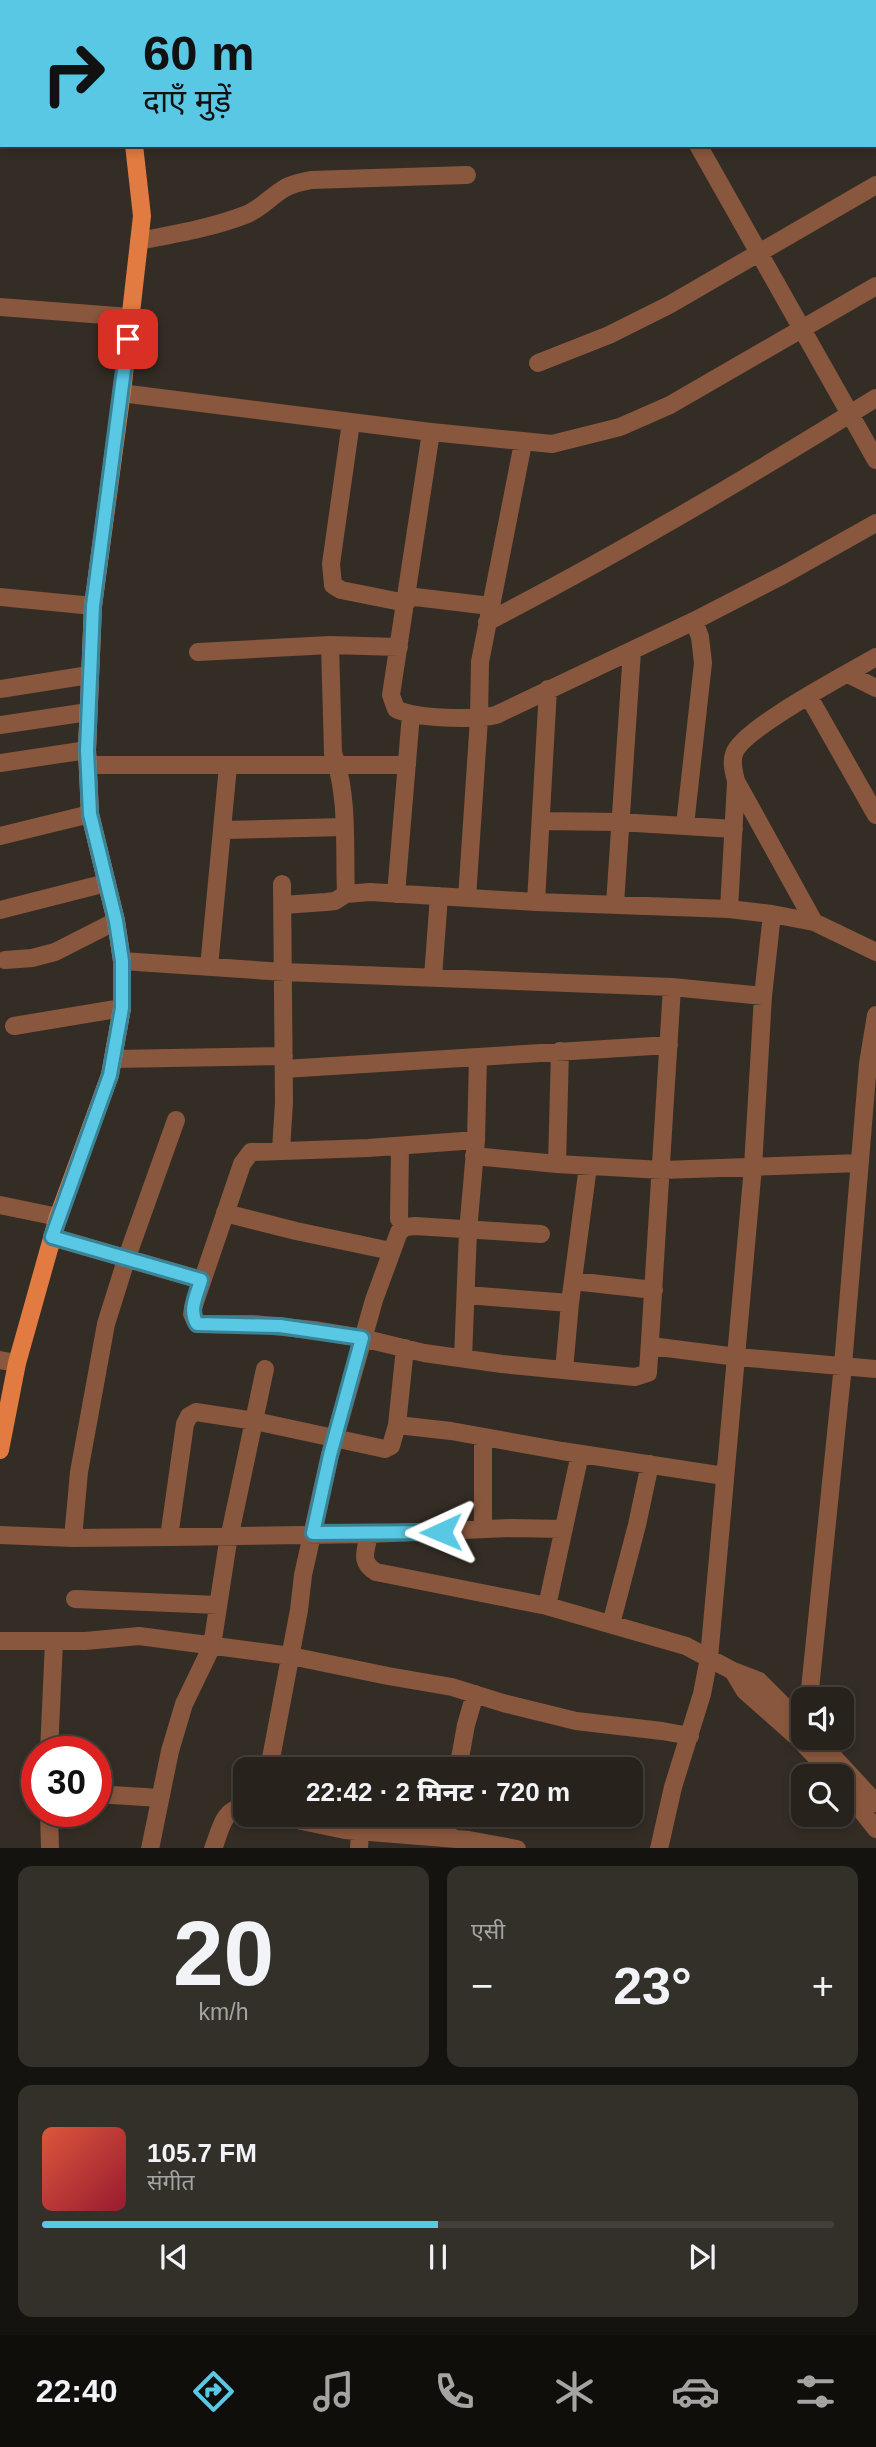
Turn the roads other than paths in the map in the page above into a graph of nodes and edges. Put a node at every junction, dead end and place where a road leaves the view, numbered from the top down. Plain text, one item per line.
1 (134, 147) edge
2 (699, 147) edge
3 (467, 175) dead end
4 (876, 185) edge
5 (139, 241) junction
6 (758, 252) junction
7 (876, 286) edge
8 (0, 307) edge
9 (130, 317) junction
10 (801, 331) junction
11 (538, 363) dead end
12 (121, 393) junction
13 (876, 398) edge
14 (849, 415) junction
15 (351, 422) junction
16 (432, 432) junction
17 (523, 443) junction
18 (876, 460) edge
19 (876, 523) edge
20 (0, 597) edge
21 (406, 599) junction
22 (93, 606) junction
23 (489, 614) junction
24 (694, 621) junction
25 (330, 645) junction
26 (399, 647) junction
27 (632, 651) junction
28 (198, 652) dead end
29 (876, 657) edge
30 (848, 674) junction
31 (89, 675) junction
32 (876, 688) edge
33 (0, 689) edge
34 (548, 689) junction
35 (809, 697) junction
36 (88, 712) junction
37 (411, 714) junction
38 (479, 719) junction
39 (0, 725) edge
40 (87, 758) junction
41 (0, 763) edge
42 (338, 765) junction
43 (407, 765) junction
44 (228, 766) junction
45 (736, 781) junction
46 (90, 814) junction
47 (876, 815) edge
48 (541, 821) junction
49 (620, 822) junction
50 (685, 825) junction
51 (344, 827) junction
52 (734, 829) junction
53 (223, 830) junction
54 (0, 836) edge
55 (106, 883) junction
56 (282, 884) dead end
57 (346, 894) junction
58 (396, 894) junction
59 (439, 897) junction
60 (467, 898) junction
61 (536, 902) junction
62 (615, 904) junction
63 (283, 905) junction
64 (729, 909) junction
65 (0, 910) edge
66 (772, 914) junction
67 (116, 921) junction
68 (814, 922) junction
69 (876, 952) edge
70 (5, 960) dead end
71 (122, 961) junction
72 (209, 967) junction
73 (284, 972) junction
74 (432, 977) junction
75 (672, 987) junction
76 (763, 996) junction
77 (122, 1008) junction
78 (876, 1015) edge
79 (14, 1026) dead end
80 (669, 1045) junction
81 (560, 1051) junction
82 (478, 1057) junction
83 (113, 1059) junction
84 (284, 1063) junction
85 (176, 1120) dead end
86 (400, 1146) junction
87 (475, 1148) junction
88 (281, 1150) junction
89 (860, 1163) junction
90 (557, 1164) junction
91 (588, 1166) junction
92 (753, 1167) junction
93 (662, 1170) junction
94 (0, 1205) edge
95 (225, 1213) junction
96 (58, 1217) junction
97 (398, 1219) dead end
98 (468, 1231) junction
99 (541, 1234) dead end
100 (52, 1237) junction
101 (391, 1251) junction
102 (127, 1257) junction
103 (201, 1280) junction
104 (573, 1281) junction
105 (654, 1290) junction
106 (466, 1295) junction
107 (570, 1303) junction
108 (362, 1338) junction
109 (651, 1346) junction
110 (405, 1348) junction
111 (737, 1357) junction
112 (463, 1358) junction
113 (8, 1362) edge
114 (843, 1365) junction
115 (876, 1369) edge
116 (265, 1370) dead end
117 (564, 1370) junction
118 (254, 1421) junction
119 (397, 1424) junction
120 (2, 1426) edge
121 (483, 1438) junction
122 (335, 1439) junction
123 (0, 1450) edge
124 (580, 1454) junction
125 (650, 1464) junction
126 (724, 1476) junction
127 (483, 1529) junction
128 (564, 1529) junction
129 (313, 1533) junction
130 (369, 1534) junction
131 (0, 1535) edge
132 (230, 1536) junction
133 (169, 1537) junction
134 (73, 1538) junction
135 (75, 1599) dead end
136 (218, 1605) junction
137 (547, 1606) junction
138 (611, 1624) junction
139 (0, 1641) edge
140 (54, 1641) junction
141 (212, 1646) junction
142 (291, 1656) junction
143 (709, 1658) junction
144 (733, 1671) junction
145 (810, 1687) edge
146 (475, 1694) junction
147 (791, 1713) edge
148 (50, 1736) edge
149 (690, 1736) junction
150 (829, 1750) edge
151 (271, 1757) edge
152 (460, 1757) edge
153 (823, 1764) edge
154 (873, 1791) edge
155 (112, 1795) edge
156 (160, 1798) junction
157 (854, 1801) edge
158 (233, 1809) edge
159 (49, 1827) edge
160 (331, 1827) edge
161 (448, 1827) edge
162 (876, 1829) edge
163 (446, 1838) junction
164 (360, 1840) edge
165 (50, 1848) edge
166 (150, 1848) edge
167 (213, 1848) edge
168 (511, 1848) edge
169 (659, 1848) edge

1 - 5 main road
2 - 6 street
3 - 5 street
4 - 6 street
5 - 9 main road
6 - 10 street
6 - 11 street
7 - 10 street
8 - 9 street
9 - 12 main road
10 - 14 street
10 - 17 street
12 - 15 street
12 - 22 main road
13 - 14 street
14 - 18 street
14 - 23 street
15 - 16 street
15 - 21 street
16 - 17 street
16 - 21 street
17 - 23 street
19 - 24 street
20 - 22 street
21 - 23 street
21 - 26 street
22 - 31 main road
23 - 38 street
24 - 27 street
24 - 50 street
25 - 26 street
25 - 28 street
25 - 42 street
26 - 37 street
27 - 34 street
27 - 49 street
29 - 30 street
30 - 32 street
30 - 35 street
31 - 33 street
31 - 36 main road
34 - 38 street
34 - 48 street
35 - 45 street
35 - 47 street
36 - 39 street
36 - 40 main road
37 - 38 street
37 - 43 street
38 - 60 street
40 - 41 street
40 - 44 street
40 - 46 main road
42 - 43 street
42 - 44 street
42 - 51 street
43 - 58 street
44 - 53 street
45 - 52 street
45 - 68 street
46 - 54 street
46 - 55 main road
48 - 49 street
48 - 61 street
49 - 50 street
49 - 62 street
50 - 52 street
51 - 53 street
51 - 57 street
52 - 64 street
53 - 72 street
55 - 65 street
55 - 67 main road
56 - 63 street
57 - 58 street
57 - 63 street
58 - 59 street
59 - 60 street
59 - 74 street
60 - 61 street
61 - 62 street
62 - 64 street
63 - 73 street
64 - 66 street
66 - 68 street
66 - 76 street
67 - 70 street
67 - 71 main road
68 - 69 street
71 - 72 street
71 - 77 main road
72 - 73 street
73 - 74 street
73 - 84 street
74 - 75 street
75 - 76 street
75 - 80 street
76 - 92 street
77 - 79 street
77 - 83 main road
78 - 89 street
80 - 81 street
80 - 93 street
81 - 82 street
81 - 90 street
82 - 84 street
82 - 87 street
83 - 84 street
83 - 96 main road
84 - 88 street
85 - 102 street
86 - 87 street
86 - 88 street
86 - 97 street
87 - 90 street
87 - 98 street
88 - 95 street
89 - 92 street
89 - 114 street
90 - 91 street
91 - 93 street
91 - 104 street
92 - 93 street
92 - 111 street
93 - 105 street
94 - 96 street
95 - 101 street
95 - 103 street
96 - 100 main road
98 - 99 street
98 - 101 street
98 - 106 street
100 - 102 street
100 - 113 main road
101 - 108 street
102 - 103 street
102 - 134 street
103 - 108 street
104 - 105 street
104 - 107 street
105 - 109 street
106 - 107 street
106 - 112 street
107 - 117 street
108 - 110 street
108 - 122 street
109 - 111 street
109 - 117 street
110 - 112 street
110 - 119 street
111 - 114 street
111 - 126 street
112 - 117 street
113 - 120 main road
114 - 115 street
114 - 145 street
116 - 118 street
118 - 122 street
118 - 132 street
118 - 133 street
119 - 121 street
119 - 122 street
120 - 123 main road
121 - 124 street
121 - 127 street
122 - 129 street
124 - 125 street
124 - 128 street
125 - 126 street
125 - 138 street
126 - 143 street
127 - 128 street
127 - 130 street
128 - 137 street
129 - 130 street
129 - 132 street
129 - 142 street
130 - 137 street
131 - 134 street
132 - 133 street
132 - 136 street
133 - 134 street
135 - 136 street
136 - 141 street
137 - 138 street
138 - 143 street
139 - 140 street
140 - 141 street
140 - 148 street
141 - 142 street
141 - 156 street
142 - 146 street
142 - 151 street
143 - 144 street
143 - 149 street
144 - 147 street
144 - 153 street
146 - 149 street
146 - 152 street
149 - 169 street
150 - 154 street
155 - 156 street
156 - 166 street
157 - 162 street
158 - 167 street
159 - 165 street
160 - 164 street
161 - 163 street
163 - 164 street
163 - 168 street

